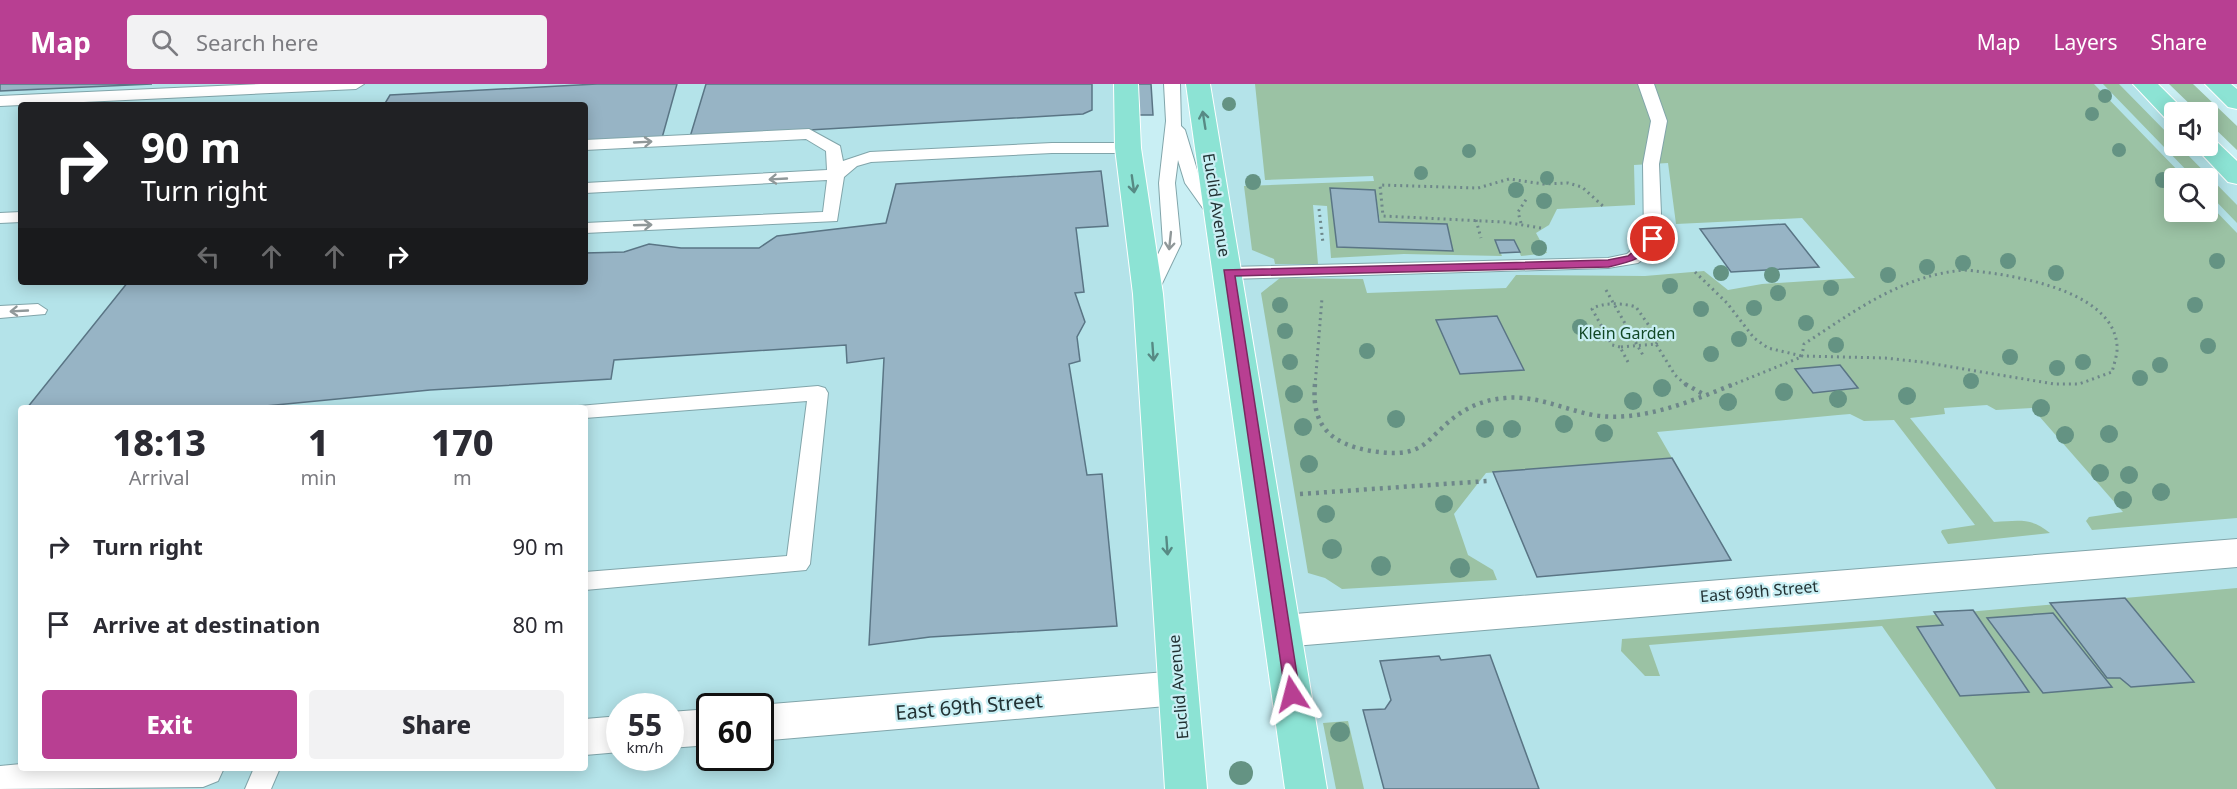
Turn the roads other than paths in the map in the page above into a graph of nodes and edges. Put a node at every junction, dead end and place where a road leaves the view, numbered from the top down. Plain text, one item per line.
1 (356, 84) edge
2 (1126, 84) edge
3 (1172, 84) edge
4 (1198, 84) edge
5 (1646, 84) edge
6 (2145, 84) edge
7 (2217, 84) edge
8 (213, 91) junction
9 (0, 101) edge
10 (205, 102) edge
11 (2237, 102) edge
12 (2164, 103) edge
13 (1174, 121) junction
14 (588, 145) edge
15 (1128, 148) junction
16 (2217, 156) edge
17 (836, 175) junction
18 (2237, 176) edge
19 (588, 188) edge
20 (18, 216) edge
21 (0, 218) edge
22 (1220, 219) junction
23 (588, 228) edge
24 (1228, 273) junction
25 (1148, 294) junction
26 (38, 310) dead end
27 (0, 312) edge
28 (588, 411) edge
29 (2237, 553) edge
30 (588, 581) edge
31 (1282, 631) junction
32 (1178, 688) junction
33 (774, 722) edge
34 (606, 736) edge
35 (588, 737) edge
36 (165, 771) edge
37 (266, 771) edge
38 (0, 784) edge
39 (258, 789) edge
40 (1186, 789) edge
41 (1306, 789) edge

1 - 8 lane
2 - 15 main road, Euclid Avenue
3 - 13 lane
22 -> 4 main road, Euclid Avenue
5 - 24 lane
6 - 12 main road
7 - 11 main road
8 - 9 lane
8 - 10 lane
13 - 22 lane
13 -> 25 lane
14 -> 17 lane
15 - 17 lane
15 -> 25 main road, Euclid Avenue
16 - 18 main road
17 -> 19 lane
23 -> 17 lane
20 - 21 lane
22 - 24 main road, Euclid Avenue
24 - 31 main road, Euclid Avenue
25 -> 32 main road, Euclid Avenue
26 -> 27 lane
28 - 30 lane
29 - 31 street, East 69th Street
31 - 41 main road, Euclid Avenue
32 - 33 street, East 69th Street
32 - 40 main road, Euclid Avenue
34 - 35 street
36 - 38 street
37 - 39 lane

